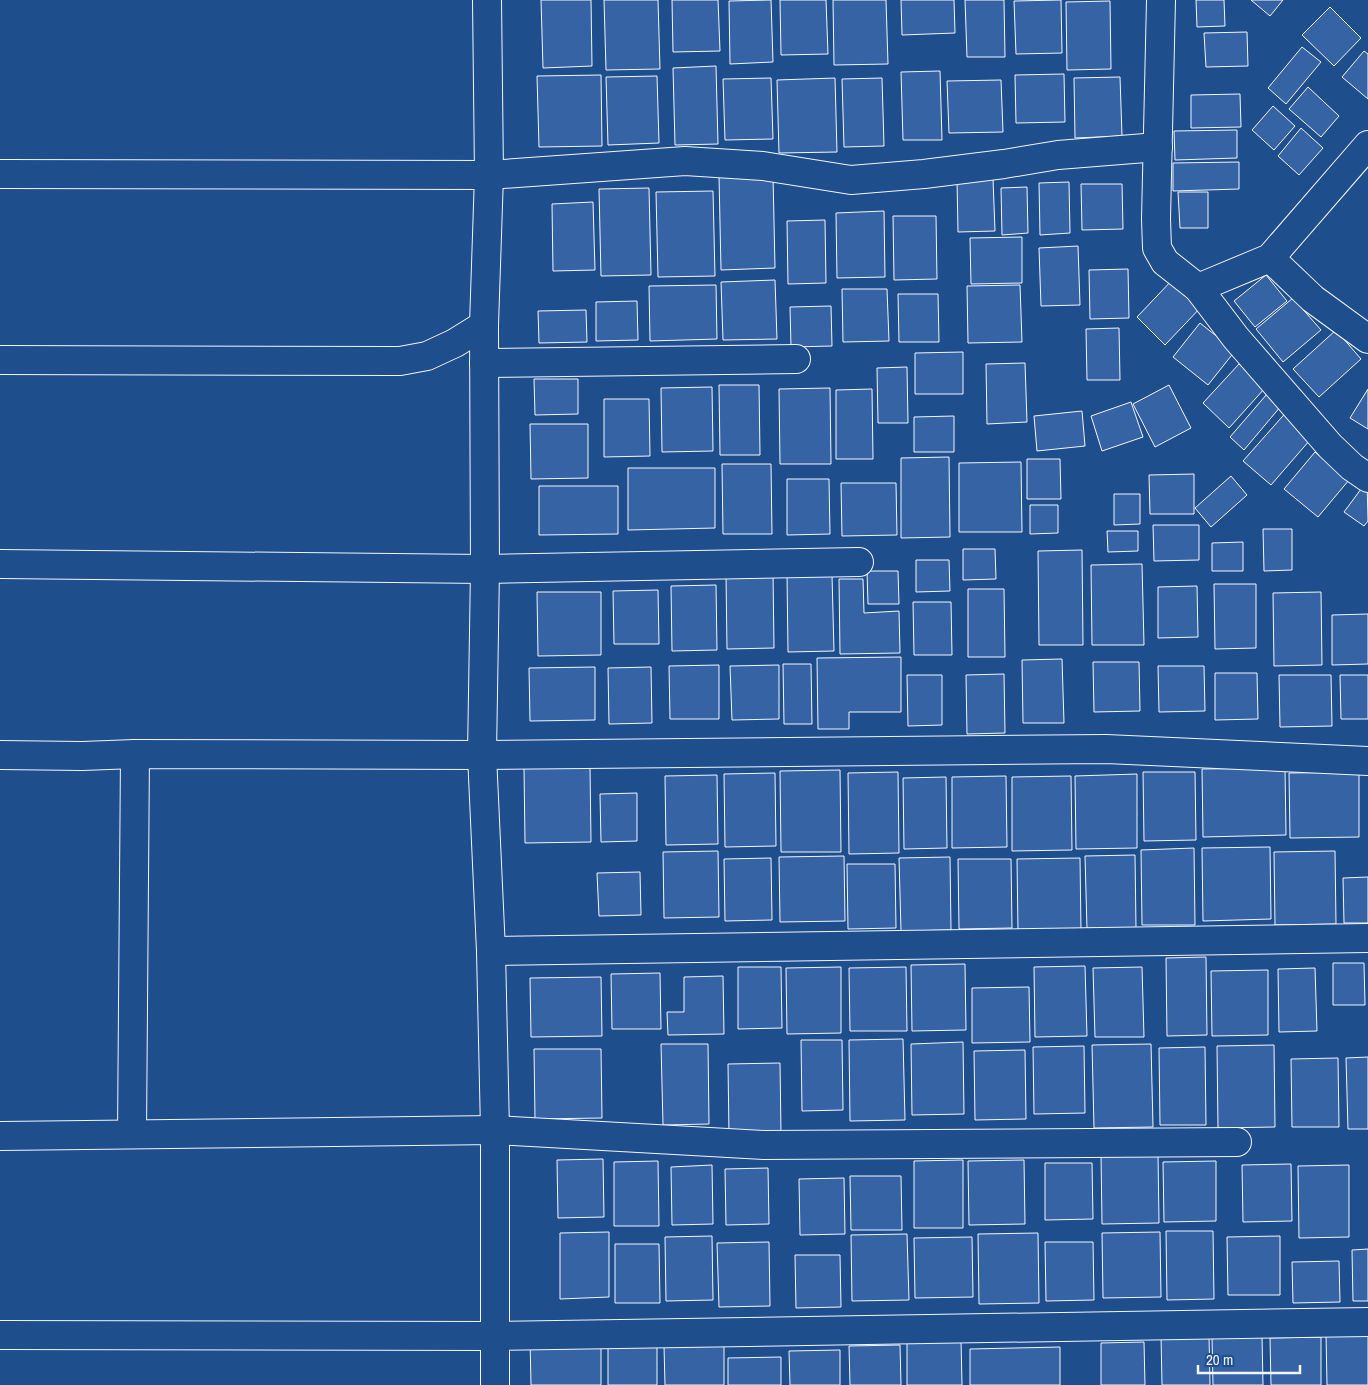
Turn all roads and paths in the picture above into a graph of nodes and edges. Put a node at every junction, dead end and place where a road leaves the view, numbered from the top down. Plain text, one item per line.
1 (487, 0) edge
2 (1161, 0) edge
3 (1158, 146) junction
4 (1368, 146) edge
5 (0, 174) edge
6 (489, 175) junction
7 (1270, 258) junction
8 (1198, 288) junction
9 (484, 325) junction
10 (1368, 339) edge
11 (796, 359) dead end
12 (0, 360) edge
13 (484, 363) junction
14 (1368, 478) edge
15 (859, 562) dead end
16 (0, 564) edge
17 (485, 568) junction
18 (135, 754) junction
19 (0, 755) edge
20 (482, 755) junction
21 (1368, 761) edge
22 (1368, 938) edge
23 (491, 951) junction
24 (495, 1130) junction
25 (132, 1134) junction
26 (0, 1136) edge
27 (1236, 1142) dead end
28 (1368, 1322) edge
29 (0, 1335) edge
30 (494, 1336) junction
31 (494, 1385) edge

1 - 6 street
2 - 3 street
3 - 6 street
3 - 8 street
4 - 7 street
5 - 6 street
6 - 9 street
7 - 8 street
7 - 10 street
8 - 14 street
9 - 12 street
9 - 13 street
11 - 13 street
13 - 17 street
15 - 17 street
16 - 17 street
17 - 20 street
18 - 19 street
18 - 20 street
18 - 25 street
20 - 21 street
20 - 23 street
22 - 23 street
23 - 24 street
24 - 25 street
24 - 27 street
24 - 30 street
25 - 26 street
28 - 30 street
29 - 30 street
30 - 31 street

